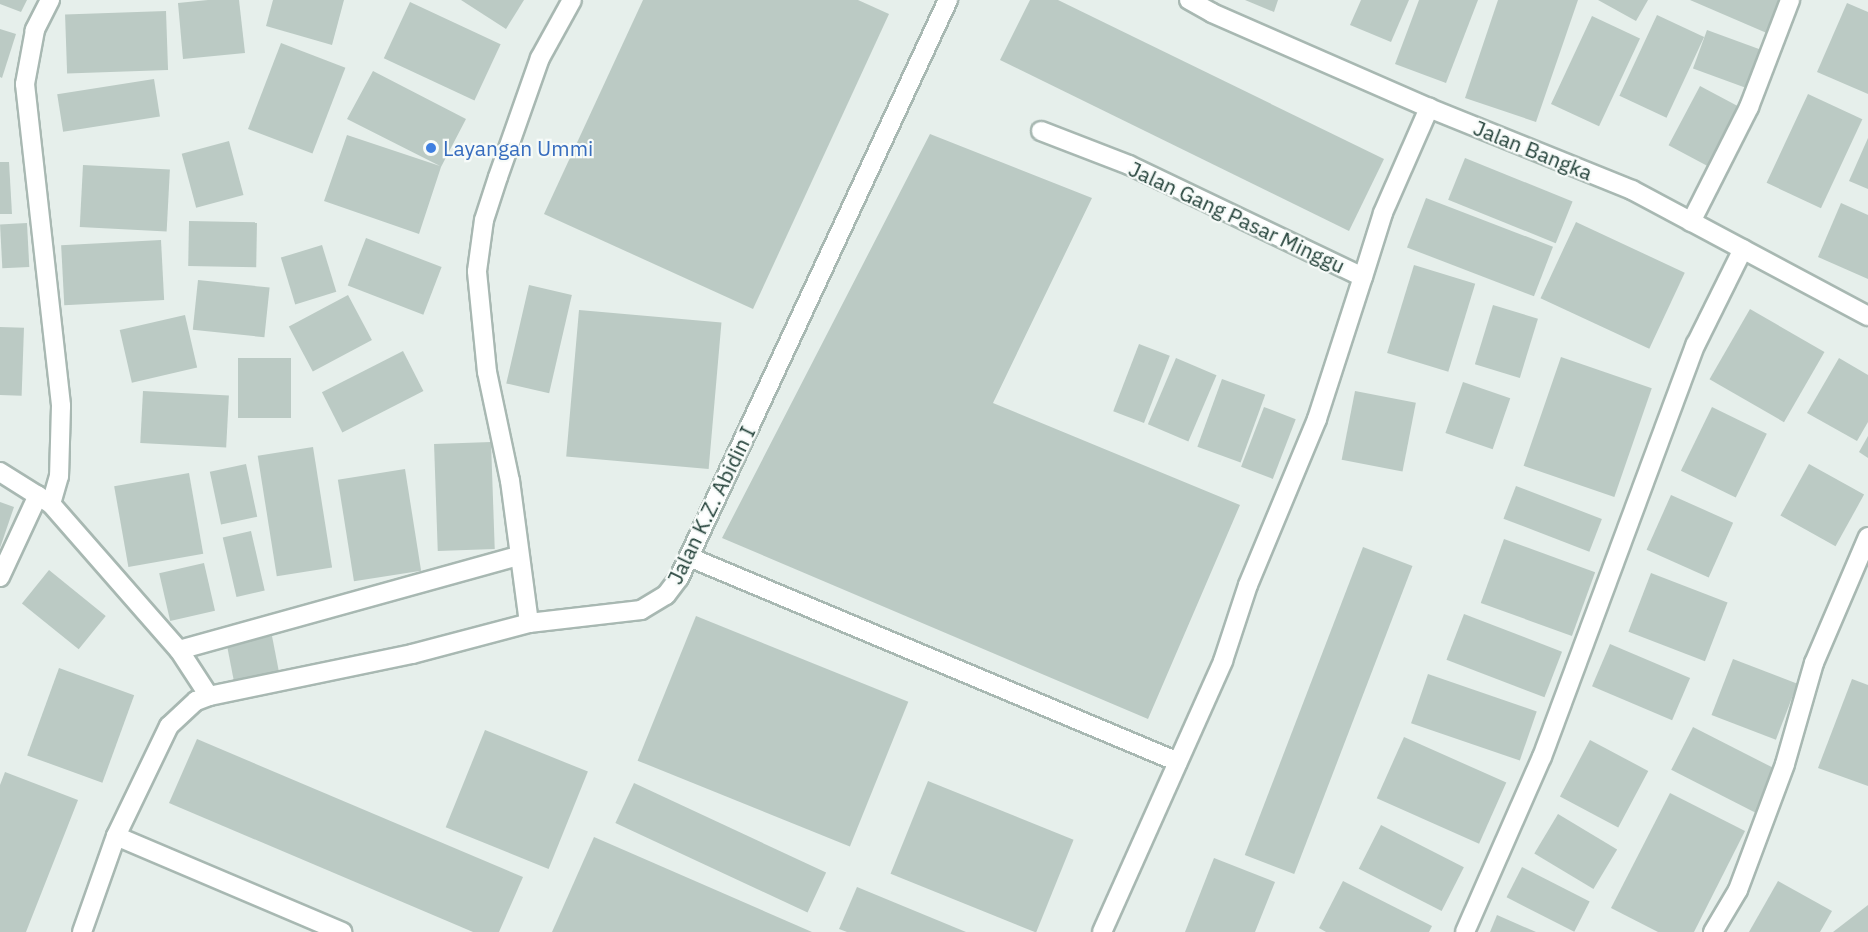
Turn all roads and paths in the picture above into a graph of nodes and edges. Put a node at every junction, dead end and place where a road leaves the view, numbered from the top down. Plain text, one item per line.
1 (50, 0) edge
2 (572, 0) edge
3 (948, 0) edge
4 (1189, 0) edge
5 (1790, 0) edge
6 (1429, 108) junction
7 (1041, 131) dead end
8 (1691, 222) junction
9 (1743, 249) junction
10 (1364, 277) junction
11 (1868, 316) edge
12 (0, 472) edge
13 (44, 500) junction
14 (1868, 537) edge
15 (518, 556) junction
16 (688, 557) junction
17 (0, 577) edge
18 (529, 623) junction
19 (179, 650) junction
20 (209, 696) junction
21 (1178, 762) junction
22 (116, 836) junction
23 (82, 932) edge
24 (342, 932) edge
25 (1102, 932) edge
26 (1465, 932) edge
27 (1713, 932) edge

1 - 13 street
2 - 15 street
3 - 16 street, Jalan K.Z. Abidin I
4 - 6 street, Jalan Bangka
5 - 8 street
6 - 8 street, Jalan Bangka
6 - 10 street, Jalan Gang Pasar Minggu
7 - 10 street, Jalan Gang Pasar Minggu
8 - 9 street, Jalan Bangka
9 - 11 street, Jalan Bangka
9 - 26 street
10 - 21 street
12 - 13 street
13 - 17 street
13 - 19 street
14 - 27 street
15 - 18 street
15 - 19 street
16 - 18 street, Jalan K.Z. Abidin I
16 - 21 street
18 - 20 street, Jalan K.Z. Abidin I
19 - 20 street
20 - 22 street, Jalan K.Z. Abidin I
21 - 25 street
22 - 23 street, Jalan K.Z. Abidin I
22 - 24 street

